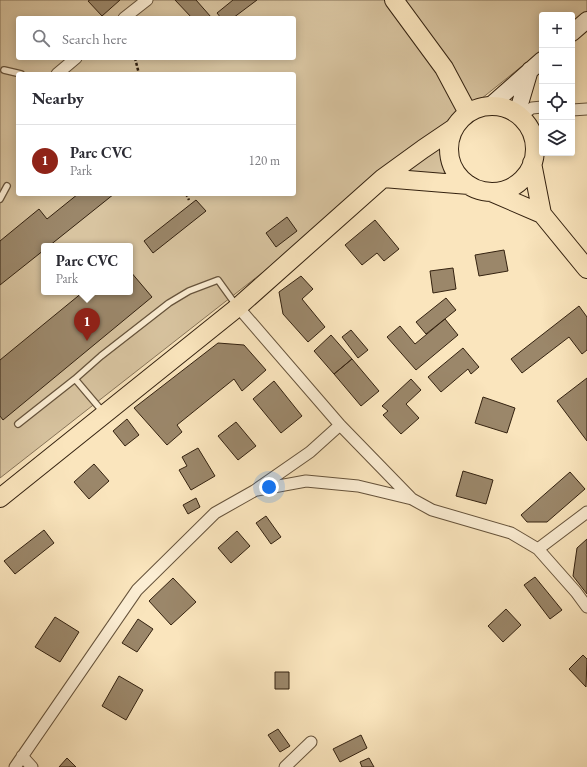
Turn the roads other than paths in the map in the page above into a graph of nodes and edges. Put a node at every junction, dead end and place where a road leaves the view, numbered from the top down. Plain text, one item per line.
1 (147, 0) edge
2 (394, 0) edge
3 (127, 16) edge
4 (587, 20) edge
5 (575, 31) edge
6 (74, 60) edge
7 (539, 62) edge
8 (4, 70) dead end
9 (530, 70) junction
10 (59, 72) edge
11 (16, 73) edge
12 (490, 106) junction
13 (539, 107) edge
14 (587, 109) edge
15 (575, 110) edge
16 (468, 113) junction
17 (518, 115) junction
18 (454, 128) junction
19 (536, 154) edge
20 (383, 178) junction
21 (469, 185) junction
22 (7, 186) dead end
23 (490, 192) junction
24 (0, 199) edge
25 (542, 214) junction
26 (587, 269) edge
27 (238, 307) junction
28 (75, 379) junction
29 (104, 414) junction
30 (18, 424) dead end
31 (340, 425) junction
32 (254, 490) junction
33 (0, 498) edge
34 (412, 499) junction
35 (587, 512) edge
36 (538, 549) junction
37 (587, 607) edge
38 (311, 742) dead end
39 (22, 756) junction
40 (15, 767) edge
41 (32, 767) edge
42 (285, 767) edge

1 - 3 street
2 - 16 main road
4 - 5 main road
6 - 10 street
7 - 9 main road
8 - 11 lane
9 - 12 main road
9 - 17 main road
12 - 16 main road
12 - 17 main road
13 - 17 street
14 - 15 street
16 - 18 main road
17 - 19 main road
18 - 20 main road
18 - 21 main road
19 - 23 main road
19 - 25 main road
20 - 21 main road
20 - 27 main road
21 - 23 main road
22 - 24 lane
23 - 25 main road
25 - 26 main road
27 - 28 lane
27 - 29 main road
27 - 31 street
28 - 29 lane
28 - 30 lane
29 - 33 main road
31 - 32 street
31 - 34 street
32 - 34 street
32 - 39 street
34 - 36 street
35 - 36 street
36 - 37 street
38 - 42 street
39 - 40 street
39 - 41 street

